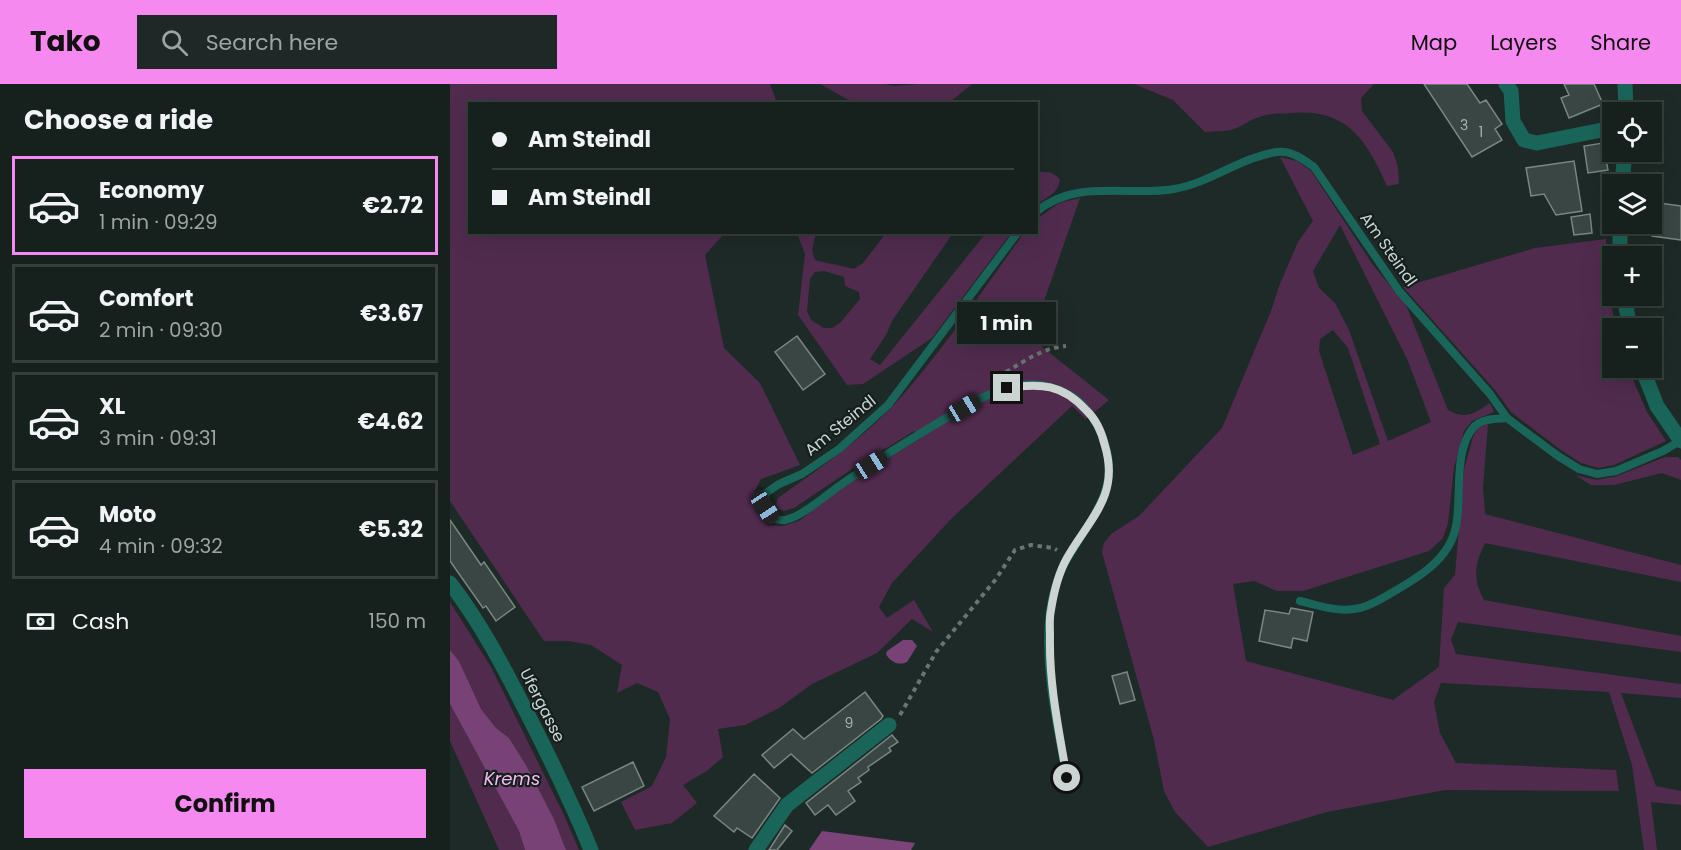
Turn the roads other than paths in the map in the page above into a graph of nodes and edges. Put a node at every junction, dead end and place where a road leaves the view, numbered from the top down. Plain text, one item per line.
1 (1506, 84) edge
2 (1625, 84) edge
3 (1626, 102) edge
4 (1602, 130) edge
5 (1038, 211) edge
6 (1016, 234) edge
7 (1646, 378) edge
8 (1507, 418) junction
9 (1681, 441) edge
10 (450, 583) edge
11 (1300, 602) dead end
12 (889, 725) road end
13 (1067, 778) dead end
14 (591, 850) edge
15 (756, 850) edge

1 - 4 street
2 - 3 street
5 - 8 lane, Am Steindl
6 - 13 lane, Am Steindl
7 - 9 street
8 - 9 lane, Am Steindl
8 - 11 lane
10 - 14 street, Ufergasse
12 - 15 street

